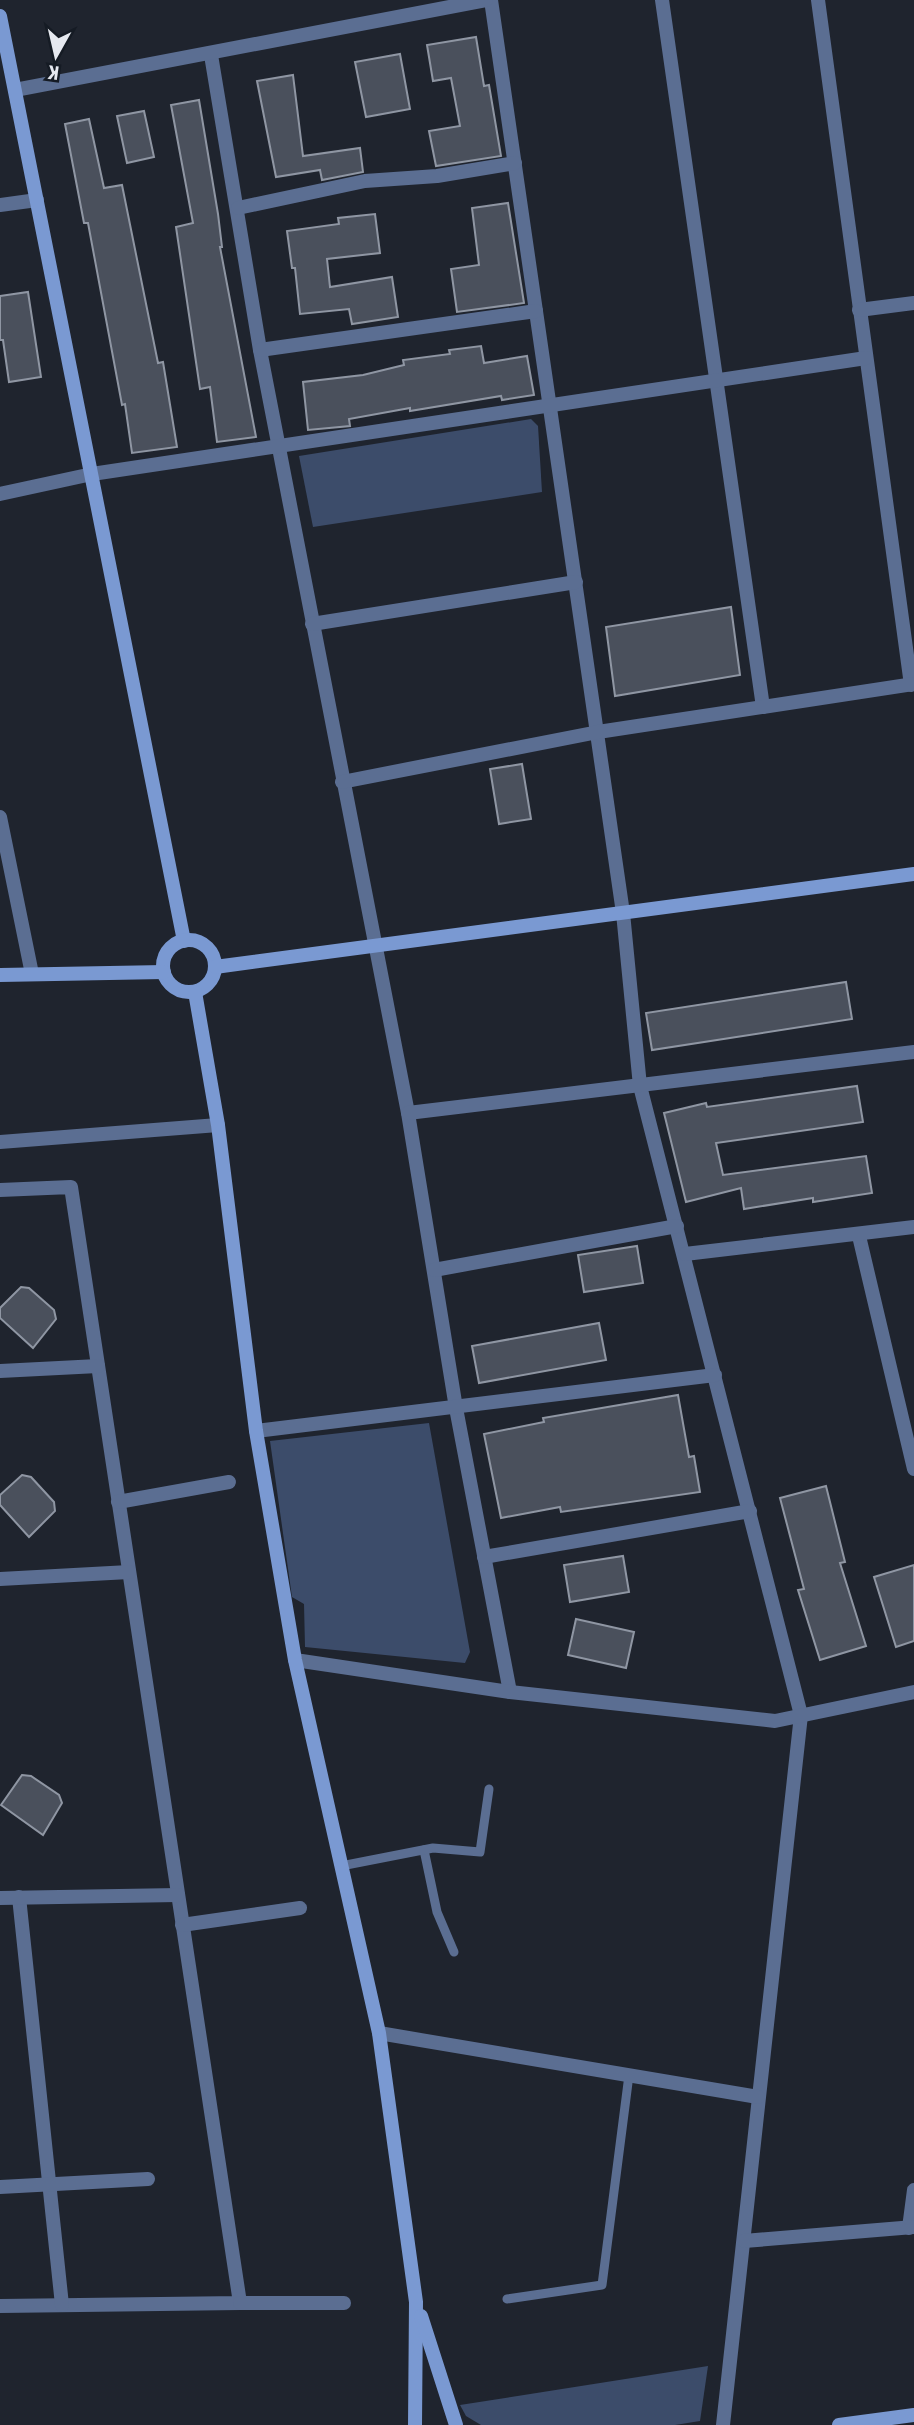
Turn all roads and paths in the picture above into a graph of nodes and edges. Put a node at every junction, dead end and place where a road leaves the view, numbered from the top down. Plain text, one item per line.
1 (489, 0) edge
2 (662, 0) edge
3 (818, 0) edge
4 (0, 16) edge
5 (211, 55) junction
6 (15, 90) junction
7 (515, 163) junction
8 (37, 200) junction
9 (0, 205) edge
10 (238, 208) junction
11 (914, 303) edge
12 (536, 310) junction
13 (859, 310) junction
14 (260, 350) junction
15 (866, 358) junction
16 (719, 382) junction
17 (549, 403) junction
18 (278, 445) junction
19 (92, 474) junction
20 (0, 494) edge
21 (576, 582) junction
22 (312, 624) junction
23 (912, 685) edge
24 (763, 707) junction
25 (598, 732) junction
26 (342, 782) junction
27 (0, 817) edge
28 (914, 874) edge
29 (623, 912) junction
30 (184, 941) junction
31 (373, 947) junction
32 (215, 967) junction
33 (164, 972) junction
34 (32, 974) junction
35 (0, 975) edge
36 (195, 992) junction
37 (914, 1052) edge
38 (640, 1086) junction
39 (408, 1113) junction
40 (218, 1125) junction
41 (0, 1142) edge
42 (0, 1190) edge
43 (677, 1226) junction
44 (914, 1227) edge
45 (859, 1236) junction
46 (685, 1254) junction
47 (433, 1270) junction
48 (97, 1366) junction
49 (0, 1371) edge
50 (715, 1375) junction
51 (456, 1408) junction
52 (256, 1431) junction
53 (914, 1469) edge
54 (229, 1482) dead end
55 (118, 1502) junction
56 (750, 1511) junction
57 (484, 1557) junction
58 (129, 1572) junction
59 (0, 1579) edge
60 (295, 1660) junction
61 (510, 1692) junction
62 (914, 1692) edge
63 (801, 1716) junction
64 (489, 1790) dead end
65 (424, 1850) junction
66 (341, 1866) junction
67 (178, 1895) junction
68 (19, 1897) junction
69 (0, 1898) edge
70 (300, 1908) dead end
71 (182, 1925) junction
72 (454, 1952) dead end
73 (379, 2033) junction
74 (629, 2075) junction
75 (758, 2097) junction
76 (148, 2179) dead end
77 (50, 2185) junction
78 (0, 2187) edge
79 (914, 2190) edge
80 (911, 2227) edge
81 (744, 2241) junction
82 (507, 2299) dead end
83 (416, 2302) junction
84 (240, 2303) junction
85 (344, 2303) dead end
86 (62, 2305) junction
87 (0, 2306) edge
88 (914, 2415) edge
89 (415, 2425) edge
90 (456, 2425) edge
91 (723, 2425) edge
92 (839, 2425) edge

1 - 5 street
1 - 7 street
2 - 16 street
3 - 13 street
4 - 6 street
5 - 6 street
5 - 10 street
6 - 8 street
7 - 10 street
7 - 12 street
8 - 9 street
8 - 19 street
10 - 14 street
11 - 13 street
12 - 14 street
12 - 17 street
13 - 15 street
14 - 18 street
15 - 16 street
15 - 23 street
16 - 17 street
16 - 24 street
17 - 18 street
17 - 21 street
18 - 19 street
18 - 22 street
19 - 20 street
19 - 30 street
21 - 22 street
21 - 25 street
22 - 26 street
23 - 24 street
24 - 25 street
25 - 26 street
25 - 29 street
26 - 31 street
27 - 34 street
28 - 29 street
29 - 31 street
29 - 38 street
30 - 32 street
30 - 33 street
31 - 32 street
31 - 39 street
32 - 36 street
33 - 34 street
33 - 36 street
34 - 35 street
36 - 40 street
37 - 38 street
38 - 39 street
38 - 43 street
39 - 47 street
40 - 41 street
40 - 52 street
42 - 48 street
43 - 46 street
43 - 47 street
44 - 45 street
45 - 46 street
45 - 53 street
46 - 50 street
47 - 51 street
48 - 49 street
48 - 55 street
50 - 51 street
50 - 56 street
51 - 52 street
51 - 57 street
52 - 60 street
54 - 55 street
55 - 58 street
56 - 57 street
56 - 63 street
57 - 61 street
58 - 59 street
58 - 67 street
60 - 61 street
60 - 66 street
61 - 63 street
62 - 63 street
63 - 75 street
64 - 65 lane
65 - 66 lane
65 - 72 lane
66 - 73 street
67 - 68 street
67 - 71 street
68 - 69 street
68 - 77 street
70 - 71 street
71 - 84 street
73 - 74 street
73 - 83 street
74 - 75 street
74 - 82 lane
75 - 81 street
76 - 77 street
77 - 78 street
77 - 86 street
79 - 80 street
80 - 81 street
81 - 91 street
83 - 89 street
83 - 90 street
84 - 85 street
84 - 86 street
86 - 87 street
88 - 92 street

